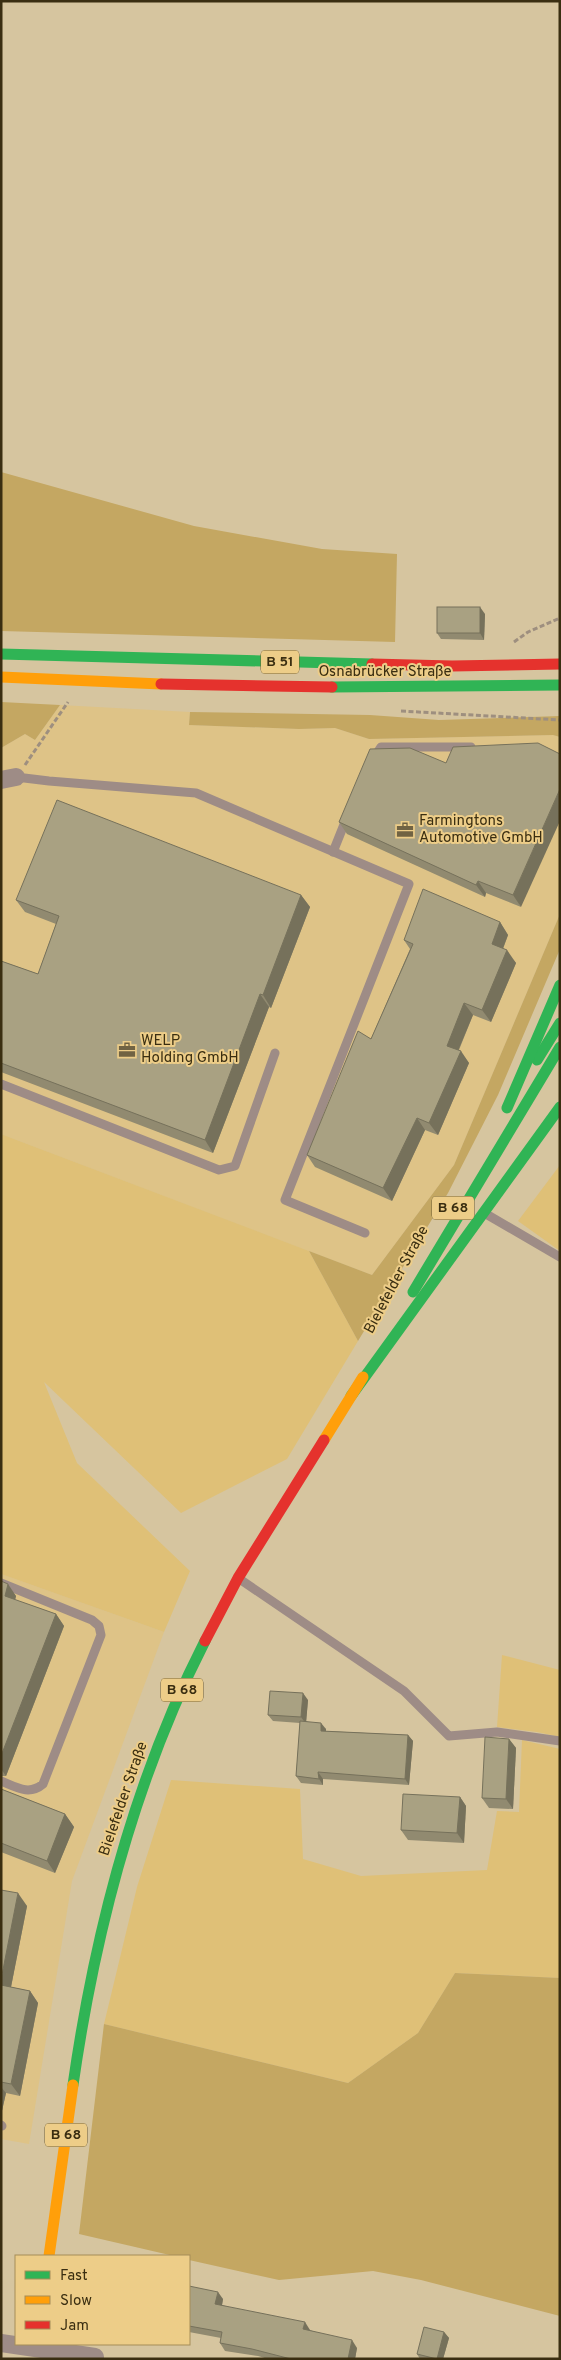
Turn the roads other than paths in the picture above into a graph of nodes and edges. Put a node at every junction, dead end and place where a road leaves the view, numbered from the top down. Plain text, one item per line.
1 (1, 654) edge
2 (560, 658) edge
3 (538, 664) junction
4 (560, 664) edge
5 (1, 678) edge
6 (560, 686) edge
7 (512, 687) junction
8 (543, 697) dead end
9 (477, 747) edge
10 (370, 764) edge
11 (9, 778) edge
12 (351, 808) edge
13 (333, 852) junction
14 (560, 985) edge
15 (560, 1023) edge
16 (560, 1047) edge
17 (275, 1054) dead end
18 (1, 1084) edge
19 (560, 1107) edge
20 (479, 1159) dead end
21 (484, 1212) junction
22 (365, 1233) dead end
23 (560, 1257) edge
24 (405, 1296) dead end
25 (396, 1312) dead end
26 (352, 1396) junction
27 (238, 1578) junction
28 (1, 1583) edge
29 (560, 1742) edge
30 (1, 1782) edge
31 (50, 2255) edge
32 (1, 2344) edge
33 (37, 2345) edge
34 (101, 2358) edge
35 (35, 2359) edge

1 - 3 main road, Osnabrücker Straße / B 51
2 - 3 main road
3 - 4 main road, Osnabrücker Straße / B 51
5 - 7 main road, Osnabrücker Straße / B 51
6 - 7 main road, Osnabrücker Straße / B 51
7 - 8 main road
9 - 10 lane
11 - 13 lane
12 - 13 lane
13 - 22 lane
14 - 15 main road
16 - 26 main road, Bielefelder Straße / B 68
17 - 18 lane
19 - 21 main road, B 68
20 - 24 main road, Bielefelder Straße / B 68
21 - 23 lane
21 - 26 main road, B 68
25 - 26 main road, Bielefelder Straße / B 68
26 - 27 main road, Bielefelder Straße / B 68
27 - 29 lane
27 - 31 main road, Bielefelder Straße / B 68
28 - 30 lane
32 - 34 street, bridge
33 - 35 main road

